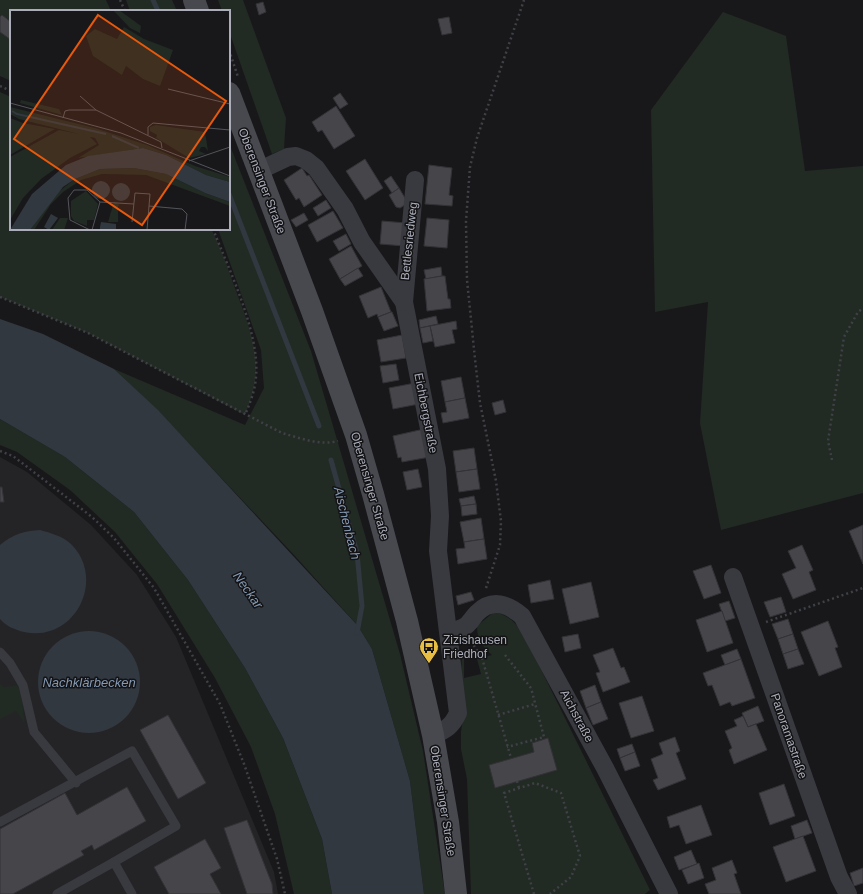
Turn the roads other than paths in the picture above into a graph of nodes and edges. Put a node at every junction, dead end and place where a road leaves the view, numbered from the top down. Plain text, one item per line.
1 (194, 0) edge
2 (198, 10) edge
3 (230, 96) edge
4 (258, 170) junction
5 (415, 180) dead end
6 (404, 302) junction
7 (733, 578) dead end
8 (455, 630) junction
9 (0, 652) edge
10 (433, 735) junction
11 (76, 783) junction
12 (0, 822) edge
13 (114, 862) junction
14 (57, 894) edge
15 (132, 894) edge
16 (456, 894) edge
17 (669, 894) edge
18 (848, 894) edge

1 - 2 street
3 - 4 street, Oberensinger Straße
4 - 6 street, Eichbergstraße
4 - 10 street, Oberensinger Straße
5 - 6 street, Bettlesriedweg
6 - 8 street, Eichbergstraße
7 - 18 street, Panoramastraße
8 - 10 street, Eichbergstraße
8 - 17 street, Aichstraße
9 - 11 lane
10 - 16 street, Oberensinger Straße
11 - 12 lane
11 - 13 lane
13 - 14 lane
13 - 15 lane

